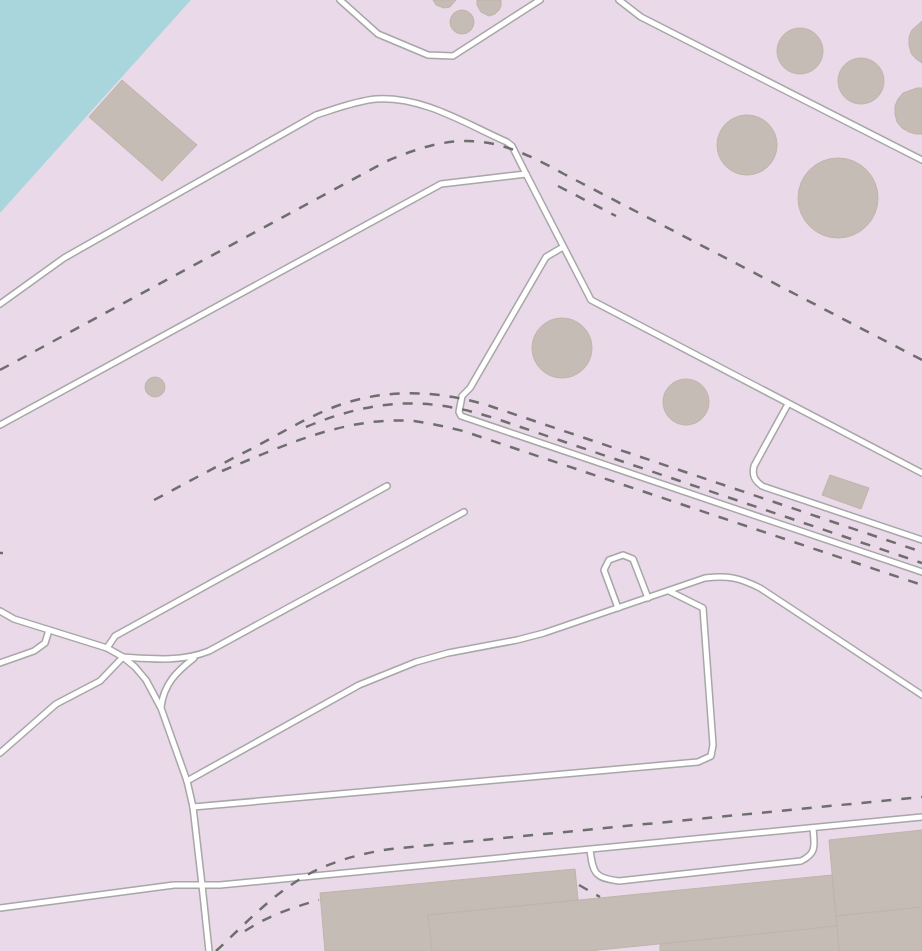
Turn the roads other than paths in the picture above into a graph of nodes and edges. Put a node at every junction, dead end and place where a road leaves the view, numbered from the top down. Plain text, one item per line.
1 (340, 0) edge
2 (540, 0) edge
3 (619, 0) edge
4 (922, 160) edge
5 (526, 174) junction
6 (563, 247) junction
7 (0, 304) edge
8 (788, 404) junction
9 (0, 425) edge
10 (922, 473) edge
11 (387, 486) dead end
12 (464, 512) dead end
13 (922, 540) edge
14 (922, 572) edge
15 (669, 590) junction
16 (648, 598) junction
17 (618, 608) junction
18 (0, 611) edge
19 (49, 630) junction
20 (107, 648) junction
21 (124, 657) junction
22 (194, 657) junction
23 (0, 663) edge
24 (922, 695) edge
25 (161, 708) junction
26 (0, 753) edge
27 (187, 781) junction
28 (193, 807) junction
29 (922, 817) edge
30 (813, 828) junction
31 (590, 850) junction
32 (202, 885) junction
33 (0, 908) edge
34 (209, 951) edge

1 - 2 lane
3 - 4 lane
5 - 6 lane
5 - 7 lane
5 - 9 lane
6 - 8 lane
6 - 14 lane
8 - 10 lane
8 - 13 lane
11 - 20 lane
12 - 22 lane
15 - 16 lane
15 - 24 lane
15 - 28 lane
16 - 17 lane
16 - 17 lane
17 - 27 lane
18 - 19 lane
19 - 20 lane
19 - 23 lane
20 - 21 lane
21 - 22 lane
21 - 25 lane
21 - 26 lane
22 - 25 lane
25 - 27 lane
27 - 28 lane
28 - 32 lane
29 - 30 lane
30 - 31 lane
30 - 31 lane
31 - 32 lane
32 - 33 lane
32 - 34 lane

